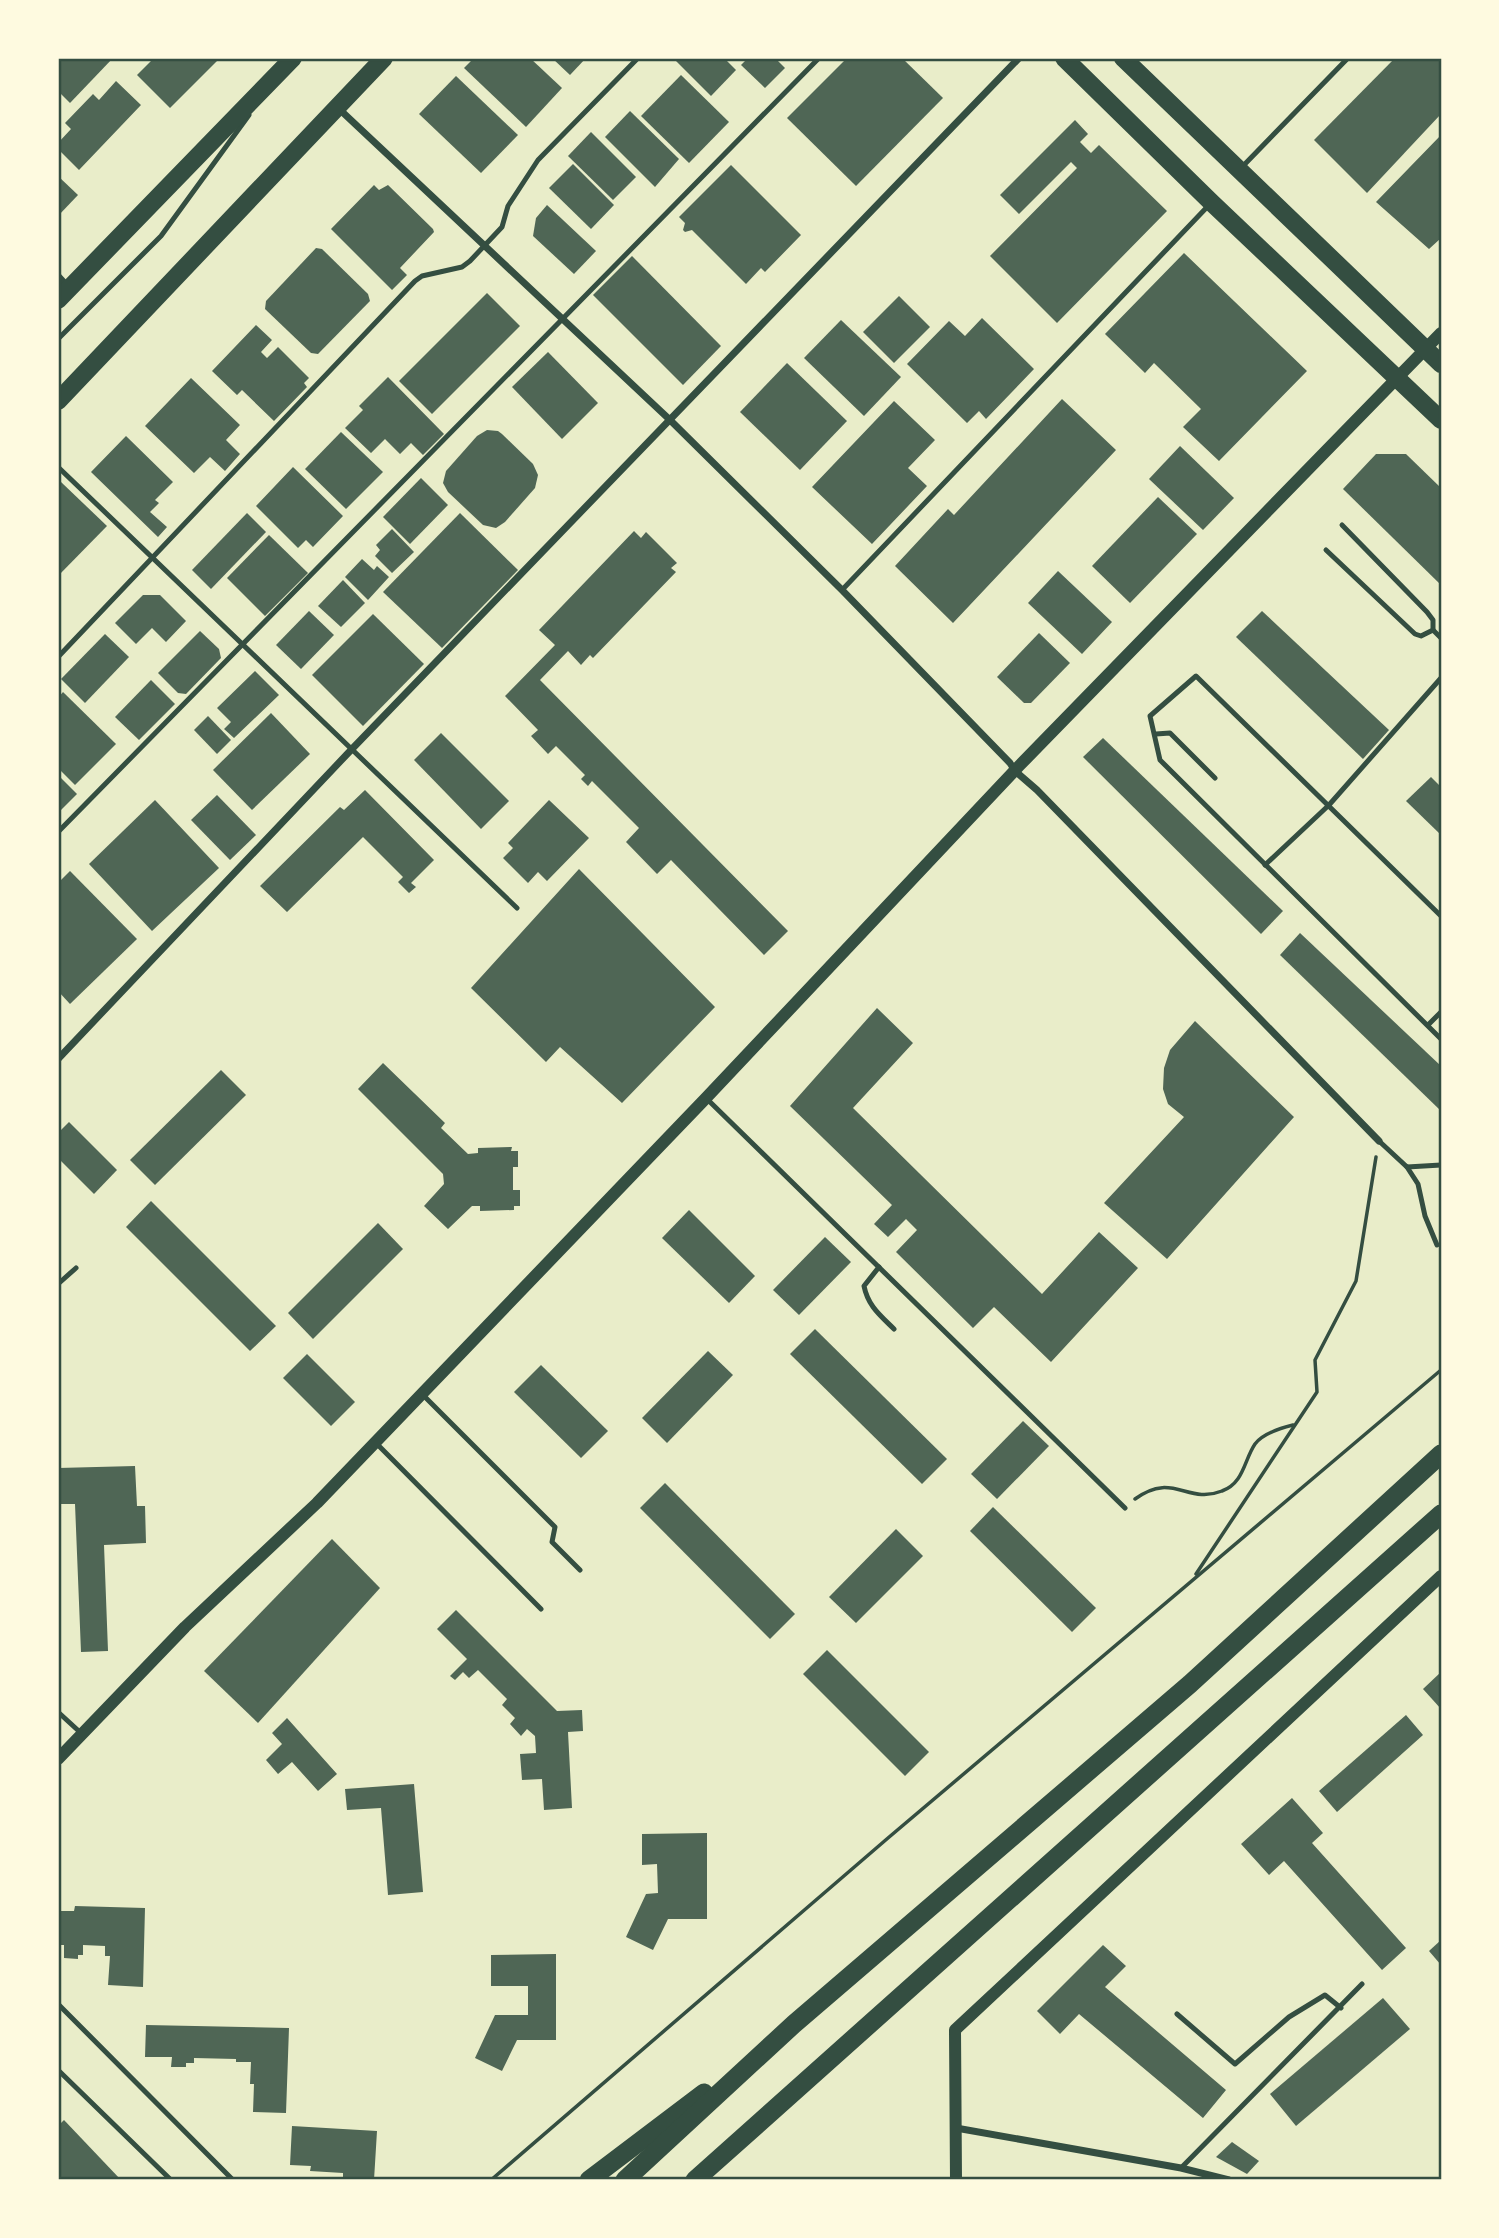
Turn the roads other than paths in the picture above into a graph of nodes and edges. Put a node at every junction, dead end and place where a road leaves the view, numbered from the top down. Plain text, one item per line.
1 (384, 58) edge
2 (638, 58) edge
3 (819, 58) edge
4 (1019, 58) edge
5 (1064, 58) edge
6 (1123, 58) edge
7 (1348, 58) edge
8 (287, 60) edge
9 (274, 78) junction
10 (337, 107) junction
11 (1240, 170) junction
12 (1211, 202) junction
13 (485, 245) junction
14 (62, 288) edge
15 (564, 319) junction
16 (1441, 333) edge
17 (58, 339) edge
18 (1426, 349) junction
19 (103, 354) junction
20 (1441, 364) edge
21 (1397, 378) junction
22 (67, 381) dead end
23 (58, 401) edge
24 (670, 419) junction
25 (1441, 421) edge
26 (58, 467) edge
27 (1342, 525) dead end
28 (1326, 550) dead end
29 (153, 557) junction
30 (842, 590) junction
31 (1433, 630) junction
32 (1441, 638) edge
33 (243, 644) junction
34 (58, 657) edge
35 (1441, 678) edge
36 (1156, 734) junction
37 (351, 750) junction
38 (1015, 771) junction
39 (1215, 778) dead end
40 (1329, 805) junction
41 (58, 832) edge
42 (1265, 865) junction
43 (517, 908) dead end
44 (1441, 916) edge
45 (1441, 1012) edge
46 (1428, 1026) junction
47 (1441, 1039) edge
48 (58, 1059) edge
49 (706, 1098) junction
50 (1379, 1141) joint
51 (1441, 1165) edge
52 (1407, 1167) junction
53 (1437, 1245) dead end
54 (879, 1267) junction
55 (76, 1268) dead end
56 (58, 1284) edge
57 (894, 1329) dead end
58 (422, 1394) junction
59 (375, 1442) junction
60 (1441, 1454) edge
61 (1125, 1508) road end
62 (1441, 1514) edge
63 (580, 1570) dead end
64 (1441, 1576) edge
65 (541, 1609) dead end
66 (58, 1712) edge
67 (82, 1734) junction
68 (58, 1759) edge
69 (1362, 1984) dead end
70 (58, 2004) edge
71 (1341, 2008) junction
72 (1177, 2014) dead end
73 (794, 2024) junction
74 (58, 2070) edge
75 (956, 2127) junction
76 (1181, 2168) junction
77 (171, 2180) edge
78 (233, 2180) edge
79 (589, 2180) edge
80 (625, 2180) edge
81 (695, 2180) edge
82 (956, 2180) edge
83 (1229, 2180) edge

1 - 10 main road
2 - 13 lane
3 - 15 lane
4 - 24 street
5 - 12 main road
6 - 11 main road
7 - 11 lane
8 - 9 main road
9 - 14 main road
9 - 17 lane
10 - 13 street
10 - 19 main road
11 - 18 main road
12 - 21 main road
12 - 30 lane
13 - 15 street
13 - 29 lane
15 - 24 street
15 - 33 lane
16 - 18 street
18 - 20 main road
18 - 21 street
19 - 22 lane
19 - 23 main road
21 - 25 main road
21 - 38 street
24 - 30 street
24 - 37 street
26 - 29 lane
27 - 31 lane
28 - 31 lane
29 - 33 lane
29 - 34 lane
30 - 38 street
31 - 32 lane
33 - 37 lane
33 - 41 lane
35 - 40 lane
36 - 39 lane
36 - 40 lane
36 - 42 lane
37 - 43 lane
37 - 48 street
38 - 49 street
38 - 50 street
40 - 42 lane
40 - 44 lane
42 - 46 lane
45 - 46 lane
46 - 47 lane
49 - 54 lane
49 - 58 street
50 - 52 lane
51 - 52 lane
52 - 53 lane
54 - 57 lane
54 - 61 lane
55 - 56 lane
58 - 59 street
58 - 63 lane
59 - 65 lane
59 - 67 street
60 - 73 highway
62 - 81 highway
64 - 75 street
66 - 67 lane
67 - 68 street
69 - 71 lane
70 - 78 lane
71 - 72 lane
71 - 76 lane
73 - 79 highway
73 - 80 highway
74 - 77 lane
75 - 76 street
75 - 82 street
76 - 83 street

